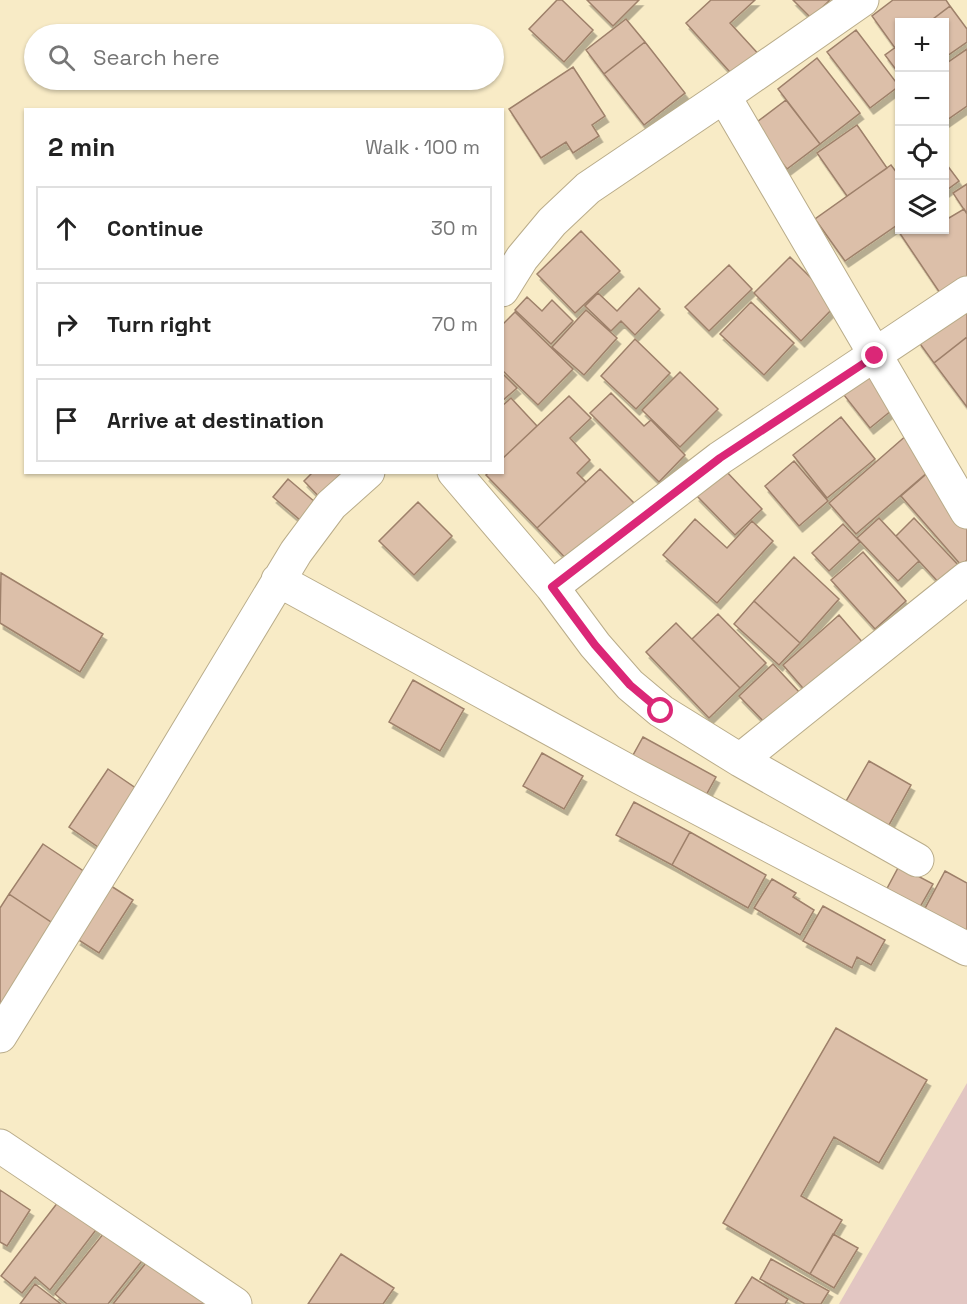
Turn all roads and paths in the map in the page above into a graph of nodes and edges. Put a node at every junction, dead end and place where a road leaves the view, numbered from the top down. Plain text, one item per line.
1 (861, 0) edge
2 (724, 96) junction
3 (504, 287) edge
4 (967, 293) edge
5 (875, 356) junction
6 (366, 474) edge
7 (456, 474) edge
8 (967, 512) edge
9 (967, 578) edge
10 (278, 580) junction
11 (552, 587) junction
12 (740, 760) junction
13 (917, 860) dead end
14 (967, 949) edge
15 (0, 1036) edge
16 (0, 1146) edge
17 (235, 1304) edge

1 - 2 street
2 - 3 street
2 - 5 street
4 - 5 street
5 - 8 street
5 - 11 street
6 - 10 street
7 - 11 street
9 - 12 street
10 - 14 street
10 - 15 street
11 - 12 street
12 - 13 street
16 - 17 street

